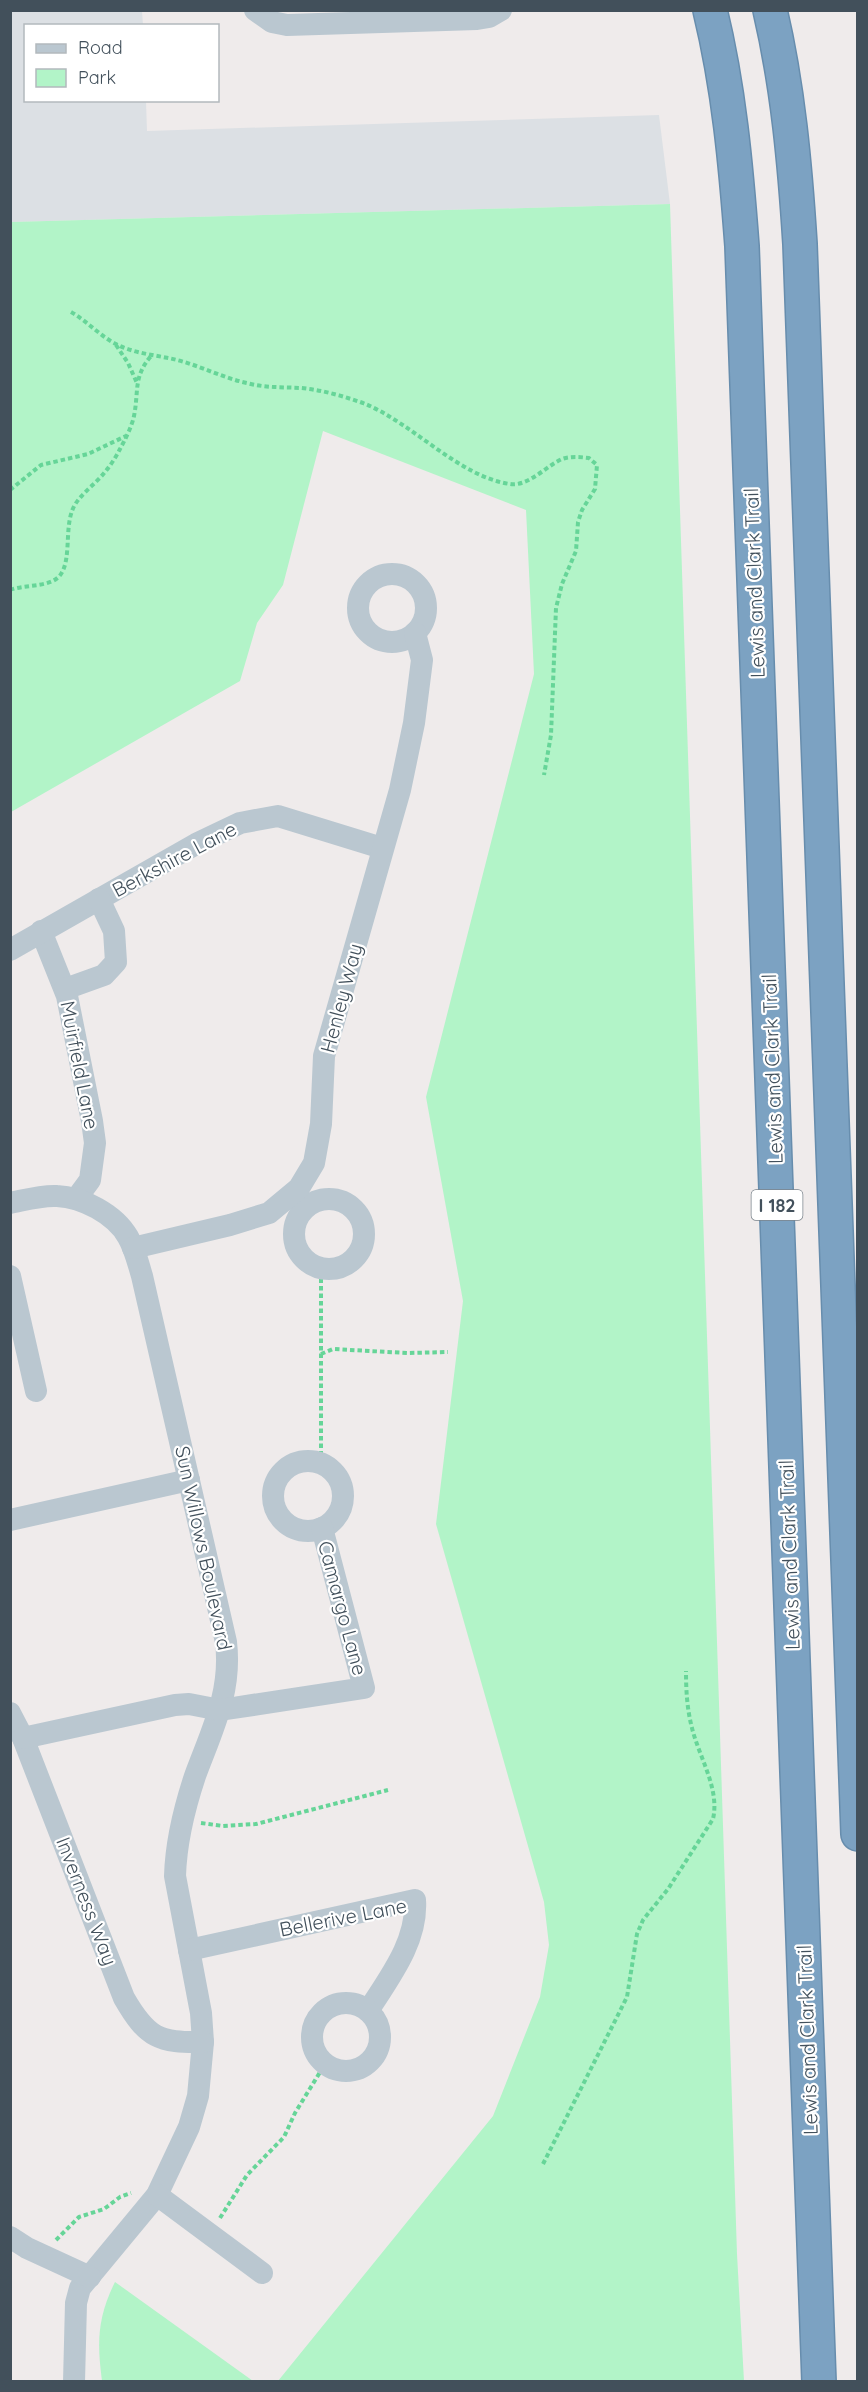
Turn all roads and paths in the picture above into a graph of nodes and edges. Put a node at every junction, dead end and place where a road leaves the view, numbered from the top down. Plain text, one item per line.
1 (255, 10) edge
2 (501, 10) edge
3 (770, 10) edge
4 (711, 17) edge
5 (71, 312) dead end
6 (115, 344) junction
7 (151, 356) junction
8 (137, 384) junction
9 (126, 435) junction
10 (10, 490) edge
11 (10, 591) edge
12 (415, 633) dead end
13 (544, 775) dead end
14 (382, 848) junction
15 (99, 899) junction
16 (41, 932) junction
17 (10, 950) edge
18 (65, 989) junction
19 (76, 1199) junction
20 (10, 1203) edge
21 (294, 1207) junction
22 (133, 1248) junction
23 (321, 1268) junction
24 (10, 1276) edge
25 (448, 1352) dead end
26 (321, 1354) junction
27 (36, 1391) dead end
28 (321, 1463) junction
29 (189, 1480) junction
30 (10, 1520) edge
31 (322, 1528) junction
32 (686, 1671) dead end
33 (220, 1710) junction
34 (10, 1713) edge
35 (23, 1738) junction
36 (388, 1790) dead end
37 (183, 1819) junction
38 (858, 1834) edge
39 (189, 1950) junction
40 (368, 2011) junction
41 (204, 2042) junction
42 (325, 2064) junction
43 (543, 2164) dead end
44 (155, 2197) junction
45 (212, 2235) junction
46 (10, 2237) edge
47 (50, 2258) junction
48 (262, 2273) dead end
49 (90, 2277) junction
50 (74, 2382) edge
51 (819, 2382) edge

1 - 2 street
3 - 38 highway
4 - 51 highway, Lewis and Clark Trail / I 182
5 - 6 path
6 - 7 path
6 - 8 path
7 - 8 path
7 - 13 path
8 - 9 path
9 - 10 path
9 - 11 path
12 - 14 street, Henley Way
14 - 15 street, Berkshire Lane
14 - 21 street, Henley Way
15 - 16 street, Berkshire Lane
15 - 18 street
16 - 17 street, Berkshire Lane
16 - 18 street, Muirfield Lane
18 - 19 street, Muirfield Lane
19 - 20 street, Sun Willows Boulevard
19 - 22 street, Sun Willows Boulevard
21 - 22 street, Henley Way
21 - 23 street
21 - 23 street
22 - 29 street, Sun Willows Boulevard
23 - 26 path
24 - 27 street
25 - 26 path
26 - 28 path
28 - 31 street, Camargo Lane
28 - 31 street, Camargo Lane
29 - 30 street
29 - 33 street, Sun Willows Boulevard
31 - 33 street, Camargo Lane
32 - 43 path
33 - 35 street
33 - 37 street, Sun Willows Boulevard
34 - 35 street, Inverness Way
35 - 41 street, Inverness Way
36 - 37 path
37 - 39 street, Sun Willows Boulevard
39 - 40 street, Bellerive Lane
39 - 41 street, Sun Willows Boulevard
40 - 42 street
40 - 42 street
41 - 44 street, Sun Willows Boulevard
42 - 45 path
44 - 45 street
44 - 47 path
44 - 49 street, Sun Willows Boulevard
45 - 48 street
46 - 47 street
47 - 49 street
49 - 50 street, Sun Willows Boulevard

